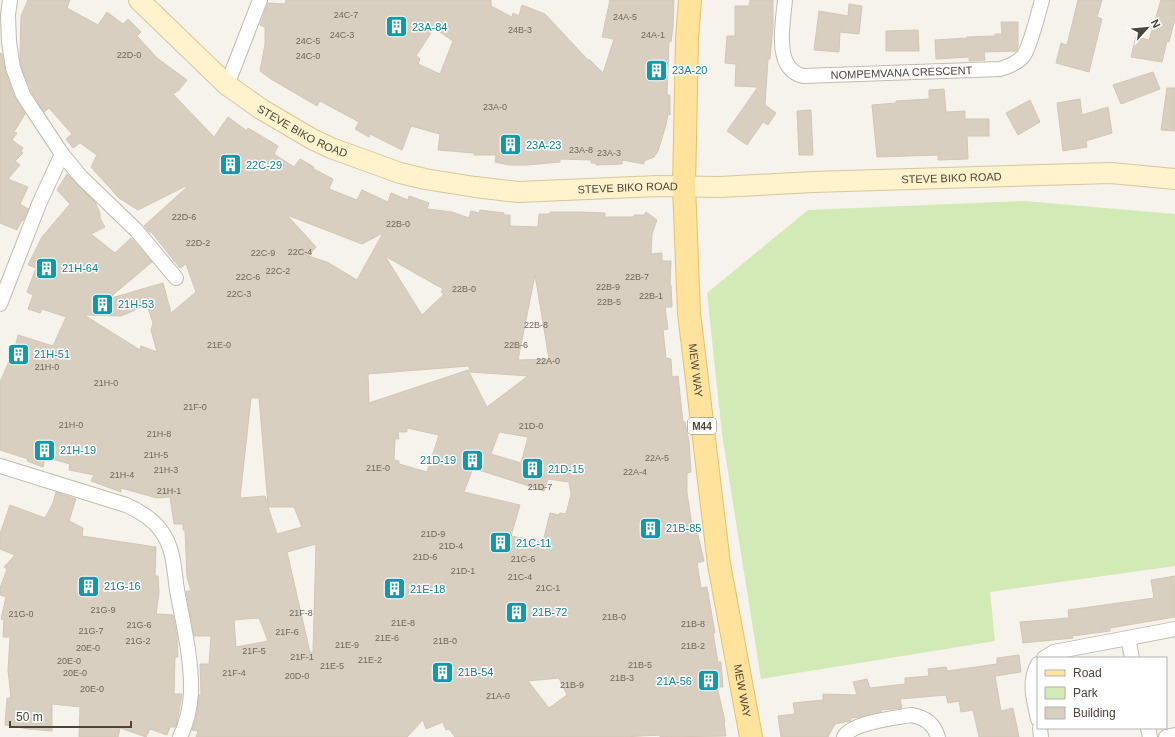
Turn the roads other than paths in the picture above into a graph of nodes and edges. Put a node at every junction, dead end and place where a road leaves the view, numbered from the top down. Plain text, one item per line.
1 (10, 0) edge
2 (139, 0) edge
3 (260, 0) edge
4 (690, 0) edge
5 (785, 0) edge
6 (1042, 0) edge
7 (227, 85) junction
8 (62, 154) junction
9 (1175, 179) edge
10 (684, 186) junction
11 (176, 278) dead end
12 (0, 304) edge
13 (0, 466) edge
14 (1175, 629) edge
15 (1128, 638) junction
16 (1046, 657) edge
17 (1132, 657) edge
18 (1037, 666) edge
19 (1037, 712) edge
20 (1175, 735) edge
21 (180, 737) edge
22 (751, 737) edge
23 (844, 737) edge
24 (938, 737) edge
25 (1166, 737) edge

1 - 8 street
2 - 7 street, STEVE BIKO ROAD
3 - 7 street
4 - 10 main road, MEW WAY / M44
5 - 6 street, NOMPEMVANA CRESCENT
7 - 10 street, STEVE BIKO ROAD
8 - 11 street
8 - 12 street
9 - 10 street, STEVE BIKO ROAD
10 - 22 main road, MEW WAY / M44
13 - 21 street
14 - 15 street
15 - 16 street
15 - 17 street
18 - 19 street
20 - 25 street
23 - 24 street

